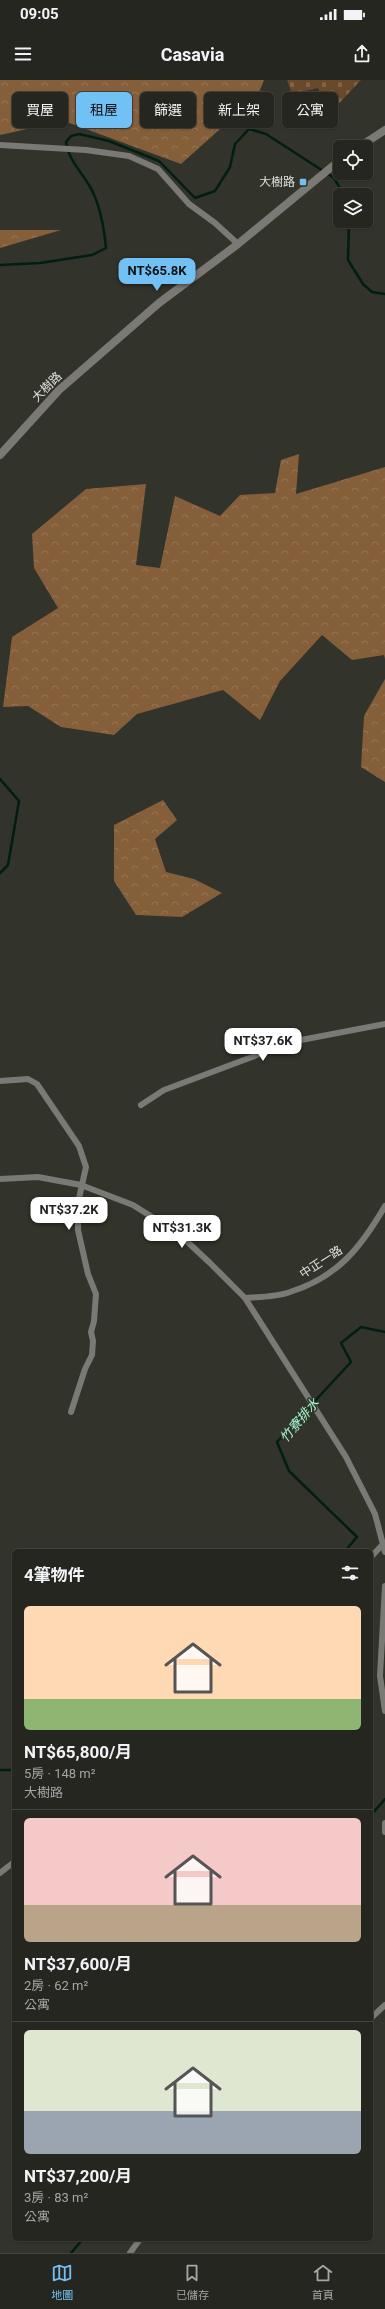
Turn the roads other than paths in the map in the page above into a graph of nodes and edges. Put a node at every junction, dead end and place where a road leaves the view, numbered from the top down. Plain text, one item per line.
1 (385, 130) edge
2 (370, 140) edge
3 (0, 145) edge
4 (333, 166) edge
5 (238, 244) junction
6 (0, 455) edge
7 (385, 1024) edge
8 (0, 1081) edge
9 (141, 1106) dead end
10 (0, 1179) edge
11 (81, 1185) junction
12 (385, 1206) edge
13 (245, 1298) junction
14 (71, 1412) dead end
15 (384, 1543) junction
16 (385, 1552) edge
17 (373, 1555) edge
18 (385, 1586) edge
19 (385, 1711) edge
20 (385, 1823) edge
21 (385, 1832) edge
22 (12, 1864) edge
23 (0, 1873) edge
24 (385, 2006) edge
25 (373, 2016) edge
26 (139, 2241) edge
27 (130, 2253) edge

1 - 2 street
3 - 5 street
4 - 5 street, 大樹路
5 - 6 street, 大樹路
7 - 9 street
8 - 11 street
10 - 11 street
11 - 13 street
11 - 14 street
12 - 13 street, 中正一路
13 - 15 street
15 - 16 street
15 - 17 street
18 - 19 street
20 - 21 street
22 - 23 street
24 - 25 street
26 - 27 street

